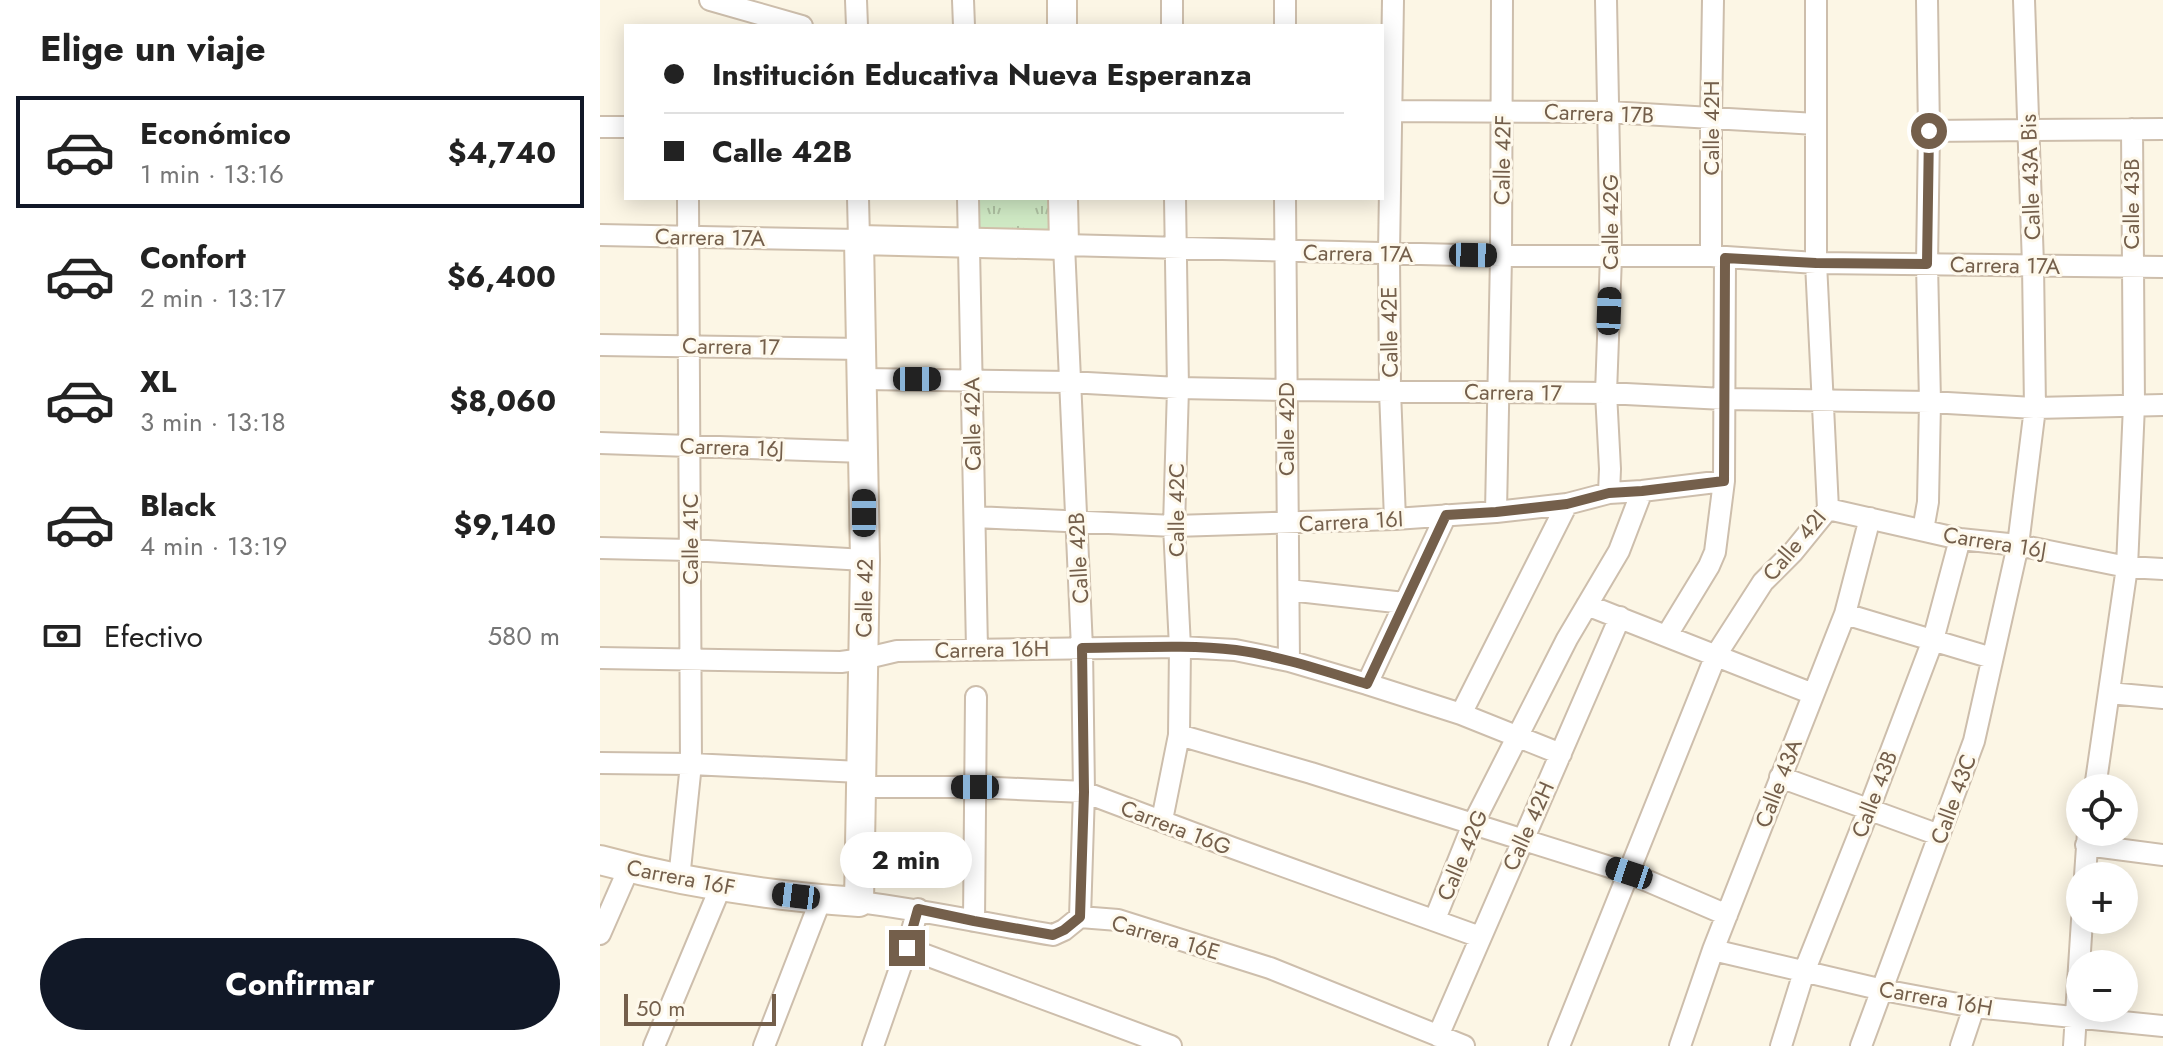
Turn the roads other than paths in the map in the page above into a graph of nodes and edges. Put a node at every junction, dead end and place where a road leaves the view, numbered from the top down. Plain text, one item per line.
1 (712, 0) edge
2 (856, 0) edge
3 (963, 0) edge
4 (1062, 0) edge
5 (1172, 0) edge
6 (1285, 0) edge
7 (1393, 0) edge
8 (1502, 0) edge
9 (1606, 0) edge
10 (1713, 0) edge
11 (1816, 0) edge
12 (1927, 0) edge
13 (2024, 0) edge
14 (795, 24) edge
15 (857, 24) edge
16 (964, 24) edge
17 (1062, 24) edge
18 (1172, 24) edge
19 (1285, 24) edge
20 (1387, 111) edge
21 (1503, 111) junction
22 (1609, 112) junction
23 (1711, 118) junction
24 (1816, 124) junction
25 (600, 127) edge
26 (624, 127) edge
27 (2029, 129) junction
28 (2132, 129) junction
29 (2163, 129) edge
30 (1929, 131) junction
31 (688, 200) edge
32 (858, 200) edge
33 (968, 200) edge
34 (1063, 200) edge
35 (1175, 200) edge
36 (1285, 200) edge
37 (600, 235) edge
38 (689, 237) junction
39 (859, 240) junction
40 (968, 243) junction
41 (1064, 245) junction
42 (1176, 247) junction
43 (1286, 251) junction
44 (1389, 253) junction
45 (1501, 256) junction
46 (1611, 256) junction
47 (1718, 257) junction
48 (1816, 263) junction
49 (1927, 264) junction
50 (2033, 265) junction
51 (2163, 267) edge
52 (2131, 268) junction
53 (600, 345) edge
54 (688, 345) junction
55 (862, 349) junction
56 (863, 379) junction
57 (971, 379) junction
58 (1069, 382) junction
59 (1178, 388) junction
60 (1286, 390) junction
61 (1390, 391) junction
62 (1499, 392) junction
63 (1606, 393) junction
64 (1724, 399) junction
65 (1822, 400) junction
66 (1930, 402) junction
67 (2134, 405) junction
68 (2163, 405) edge
69 (2035, 408) junction
70 (600, 443) edge
71 (690, 445) junction
72 (864, 452) junction
73 (1724, 481) junction
74 (1642, 491) junction
75 (1609, 493) junction
76 (1567, 504) junction
77 (1828, 509) junction
78 (1496, 512) junction
79 (1446, 515) junction
80 (975, 517) junction
81 (1870, 518) junction
82 (1395, 519) junction
83 (1076, 522) junction
84 (1287, 523) junction
85 (1174, 526) junction
86 (1923, 530) junction
87 (1960, 539) junction
88 (2018, 545) junction
89 (600, 548) edge
90 (690, 550) junction
91 (865, 560) junction
92 (2127, 567) junction
93 (2163, 569) edge
94 (1289, 590) junction
95 (1404, 603) junction
96 (1587, 605) junction
97 (1845, 614) junction
98 (1620, 617) junction
99 (1667, 635) junction
100 (1933, 640) junction
101 (1180, 647) junction
102 (1082, 648) junction
103 (977, 649) junction
104 (1716, 655) junction
105 (600, 658) edge
106 (1992, 658) junction
107 (692, 659) junction
108 (863, 659) junction
109 (1289, 661) junction
110 (1367, 684) junction
111 (2109, 693) junction
112 (1813, 694) junction
113 (976, 697) dead end
114 (2163, 698) edge
115 (1461, 714) junction
116 (1179, 735) junction
117 (1516, 736) junction
118 (1561, 754) junction
119 (600, 763) edge
120 (691, 764) junction
121 (2097, 774) edge
122 (1780, 777) junction
123 (860, 780) junction
124 (975, 787) junction
125 (1084, 792) junction
126 (1869, 809) junction
127 (1162, 820) junction
128 (1473, 824) junction
129 (1939, 835) junction
130 (1522, 838) junction
131 (2123, 846) edge
132 (2163, 855) edge
133 (600, 860) edge
134 (629, 868) junction
135 (1629, 873) junction
136 (679, 879) junction
137 (721, 886) junction
138 (821, 899) junction
139 (859, 902) junction
140 (918, 909) junction
141 (1727, 915) junction
142 (1080, 917) junction
143 (1435, 919) junction
144 (974, 921) junction
145 (600, 934) edge
146 (1480, 937) junction
147 (907, 948) junction
148 (1713, 950) junction
149 (1804, 972) junction
150 (1883, 990) junction
151 (1974, 1007) junction
152 (2066, 1015) edge
153 (2076, 1022) edge
154 (2129, 1022) edge
155 (2163, 1026) edge
156 (1438, 1036) junction
157 (1145, 1042) edge
158 (1461, 1045) edge
159 (654, 1046) edge
160 (764, 1046) edge
161 (873, 1046) edge
162 (1171, 1046) edge
163 (1559, 1046) edge
164 (1680, 1046) edge
165 (1781, 1046) edge
166 (1861, 1046) edge
167 (1961, 1046) edge
168 (2074, 1046) edge

1 - 14 street
2 - 15 street
3 - 16 street
4 - 17 street
5 - 18 street
6 - 19 street
7 - 20 street, Calle 42E
8 - 21 street, Calle 42F
9 - 22 street, Calle 42G
10 - 23 street, Calle 42H
11 - 24 street, Calle 42I
12 - 30 street
13 - 27 street, Calle 43A Bis
20 - 21 street, Carrera 17B
20 - 44 street, Calle 42E
21 - 22 street, Carrera 17B
21 - 45 street, Calle 42F
22 - 23 street, Carrera 17B
22 - 46 street, Calle 42G
23 - 24 street, Carrera 17B
23 - 47 street, Calle 42H
24 - 48 street, Calle 42I
25 - 26 street
27 - 28 street
27 - 30 street
27 - 50 street, Calle 43A Bis
28 - 29 street
28 - 52 street, Calle 43B
30 - 49 street
31 - 38 street, Calle 41C
32 - 39 street, Calle 42
33 - 40 street, Calle 42A
34 - 41 street, Calle 42B
35 - 42 street, Calle 42C
36 - 43 street, Calle 42D
37 - 38 street, Carrera 17A
38 - 39 street, Carrera 17A
38 - 54 street, Calle 41C
39 - 40 street, Carrera 17A
39 - 55 street, Calle 42
40 - 41 street, Carrera 17A
40 - 57 street, Calle 42A
41 - 42 street, Carrera 17A
41 - 58 street, Calle 42B
42 - 43 street, Carrera 17A
42 - 59 street, Calle 42C
43 - 44 street, Carrera 17A
43 - 60 street, Calle 42D
44 - 45 street, Carrera 17A
44 - 61 street, Calle 42E
45 - 46 street, Carrera 17A
45 - 62 street, Calle 42F
46 - 47 street, Carrera 17A
46 - 63 street, Calle 42G
47 - 48 street, Carrera 17A
47 - 64 street, Calle 42H
48 - 49 street, Carrera 17A
48 - 65 street, Calle 42I
49 - 50 street, Carrera 17A
49 - 66 street
50 - 52 street, Carrera 17A
50 - 69 street, Calle 43A Bis
51 - 52 street, Carrera 17A
52 - 67 street, Calle 43B
53 - 54 street, Carrera 17
54 - 55 street, Carrera 17
54 - 71 street, Calle 41C
55 - 56 street, Calle 42
56 - 57 street, Carrera 17
56 - 72 street, Calle 42
57 - 58 street, Carrera 17
57 - 80 street, Calle 42A
58 - 59 street, Carrera 17
58 - 83 street, Calle 42B
59 - 60 street, Carrera 17
59 - 85 street, Calle 42C
60 - 61 street, Carrera 17
60 - 84 street, Calle 42D
61 - 62 street, Carrera 17
61 - 82 street, Calle 42E
62 - 63 street, Carrera 17
62 - 78 street, Calle 42F
63 - 64 street, Carrera 17
63 - 75 street, Calle 42G
64 - 65 street, Carrera 17
64 - 73 street, Calle 42H
65 - 66 street, Carrera 17
65 - 77 street, Calle 42I
66 - 69 street, Carrera 17
66 - 86 street
67 - 68 street, Carrera 17
67 - 69 street, Carrera 17
67 - 92 street, Calle 43B
69 - 88 street, Calle 43A Bis
70 - 71 street, Carrera 16J
71 - 72 street, Carrera 16J
71 - 90 street, Calle 41C
72 - 91 street, Calle 42
73 - 74 street, Carrera 16I
73 - 99 street, Calle 42H
74 - 75 street, Carrera 16I
74 - 96 street, Calle 42G
75 - 76 street, Carrera 16I
76 - 78 street, Carrera 16I
76 - 115 street
77 - 81 street, Carrera 16J
77 - 104 street, Calle 42I
78 - 79 street, Carrera 16I
79 - 82 street, Carrera 16I
79 - 95 street
80 - 83 street, Carrera 16I
80 - 103 street, Calle 42A
81 - 86 street, Carrera 16J
81 - 97 street, Calle 43A
82 - 84 street, Carrera 16I
83 - 85 street, Carrera 16I
83 - 102 street, Calle 42B
84 - 85 street, Carrera 16I
84 - 94 street, Calle 42D
85 - 101 street, Calle 42C
86 - 87 street, Carrera 16J
87 - 88 street, Carrera 16J
87 - 100 street, Calle 43B
88 - 92 street, Carrera 16J
88 - 106 street, Calle 43C
89 - 90 street
90 - 91 street
90 - 107 street, Calle 41C
91 - 108 street, Calle 42
92 - 93 street, Carrera 16J
92 - 111 street, Calle 43B
94 - 95 street
94 - 109 street, Calle 42D
95 - 110 street
96 - 98 street
96 - 117 street, Calle 42G
97 - 100 street
97 - 112 street, Calle 43A
98 - 99 street
98 - 118 street, Calle 42H
99 - 104 street
100 - 106 street
100 - 126 street, Calle 43B
101 - 102 street, Carrera 16H
101 - 109 street, Carrera 16H
101 - 116 street, Calle 42C
102 - 103 street, Carrera 16H
102 - 125 street, Calle 42B
103 - 108 street, Carrera 16H
104 - 112 street
104 - 135 street, Calle 42I
105 - 107 street, Carrera 16H
106 - 129 street, Calle 43C
107 - 108 street, Carrera 16H
107 - 120 street, Calle 41C
108 - 123 street, Calle 42
109 - 110 street, Carrera 16H
110 - 115 street, Carrera 16H
111 - 114 street
111 - 121 street, Calle 43B
112 - 122 street, Calle 43A
113 - 124 street
115 - 117 street, Carrera 16H
116 - 127 street, Calle 42C
116 - 128 street
117 - 118 street, Carrera 16H
117 - 128 street, Calle 42G
118 - 130 street, Calle 42H
119 - 120 street, Carrera 16G
120 - 123 street, Carrera 16G
120 - 136 street, Calle 41C
122 - 126 street
122 - 141 street, Calle 43A
123 - 124 street, Carrera 16G
123 - 139 street, Calle 42
124 - 125 street, Carrera 16G
124 - 144 street
125 - 127 street, Carrera 16G
125 - 142 street, Calle 42B
126 - 129 street
126 - 149 street, Calle 43B
127 - 143 street, Carrera 16G
128 - 130 street
128 - 143 street, Calle 42G
129 - 150 street, Calle 43C
130 - 135 street
130 - 146 street, Calle 42H
131 - 132 street
133 - 134 street, Carrera 16F
134 - 136 street, Carrera 16F
134 - 145 street
135 - 141 street
135 - 163 street, Calle 42I
136 - 137 street, Carrera 16F
137 - 138 street, Carrera 16F
137 - 159 street
138 - 139 street, Carrera 16F
138 - 160 street
139 - 140 street, Carrera 16E
140 - 144 street, Carrera 16E
140 - 147 street
141 - 148 street, Calle 43A
142 - 144 street, Carrera 16E
142 - 156 street, Carrera 16E
143 - 146 street, Carrera 16G
146 - 156 street, Calle 42H
147 - 157 street
147 - 161 street
148 - 149 street, Carrera 16H
148 - 164 street, Calle 43A
149 - 150 street, Carrera 16H
149 - 165 street, Calle 43B
150 - 151 street, Carrera 16H
150 - 166 street, Calle 43C
151 - 152 street, Carrera 16H
151 - 167 street
153 - 168 street
154 - 155 street, Carrera 16H
156 - 158 street, Carrera 16E
157 - 162 street

